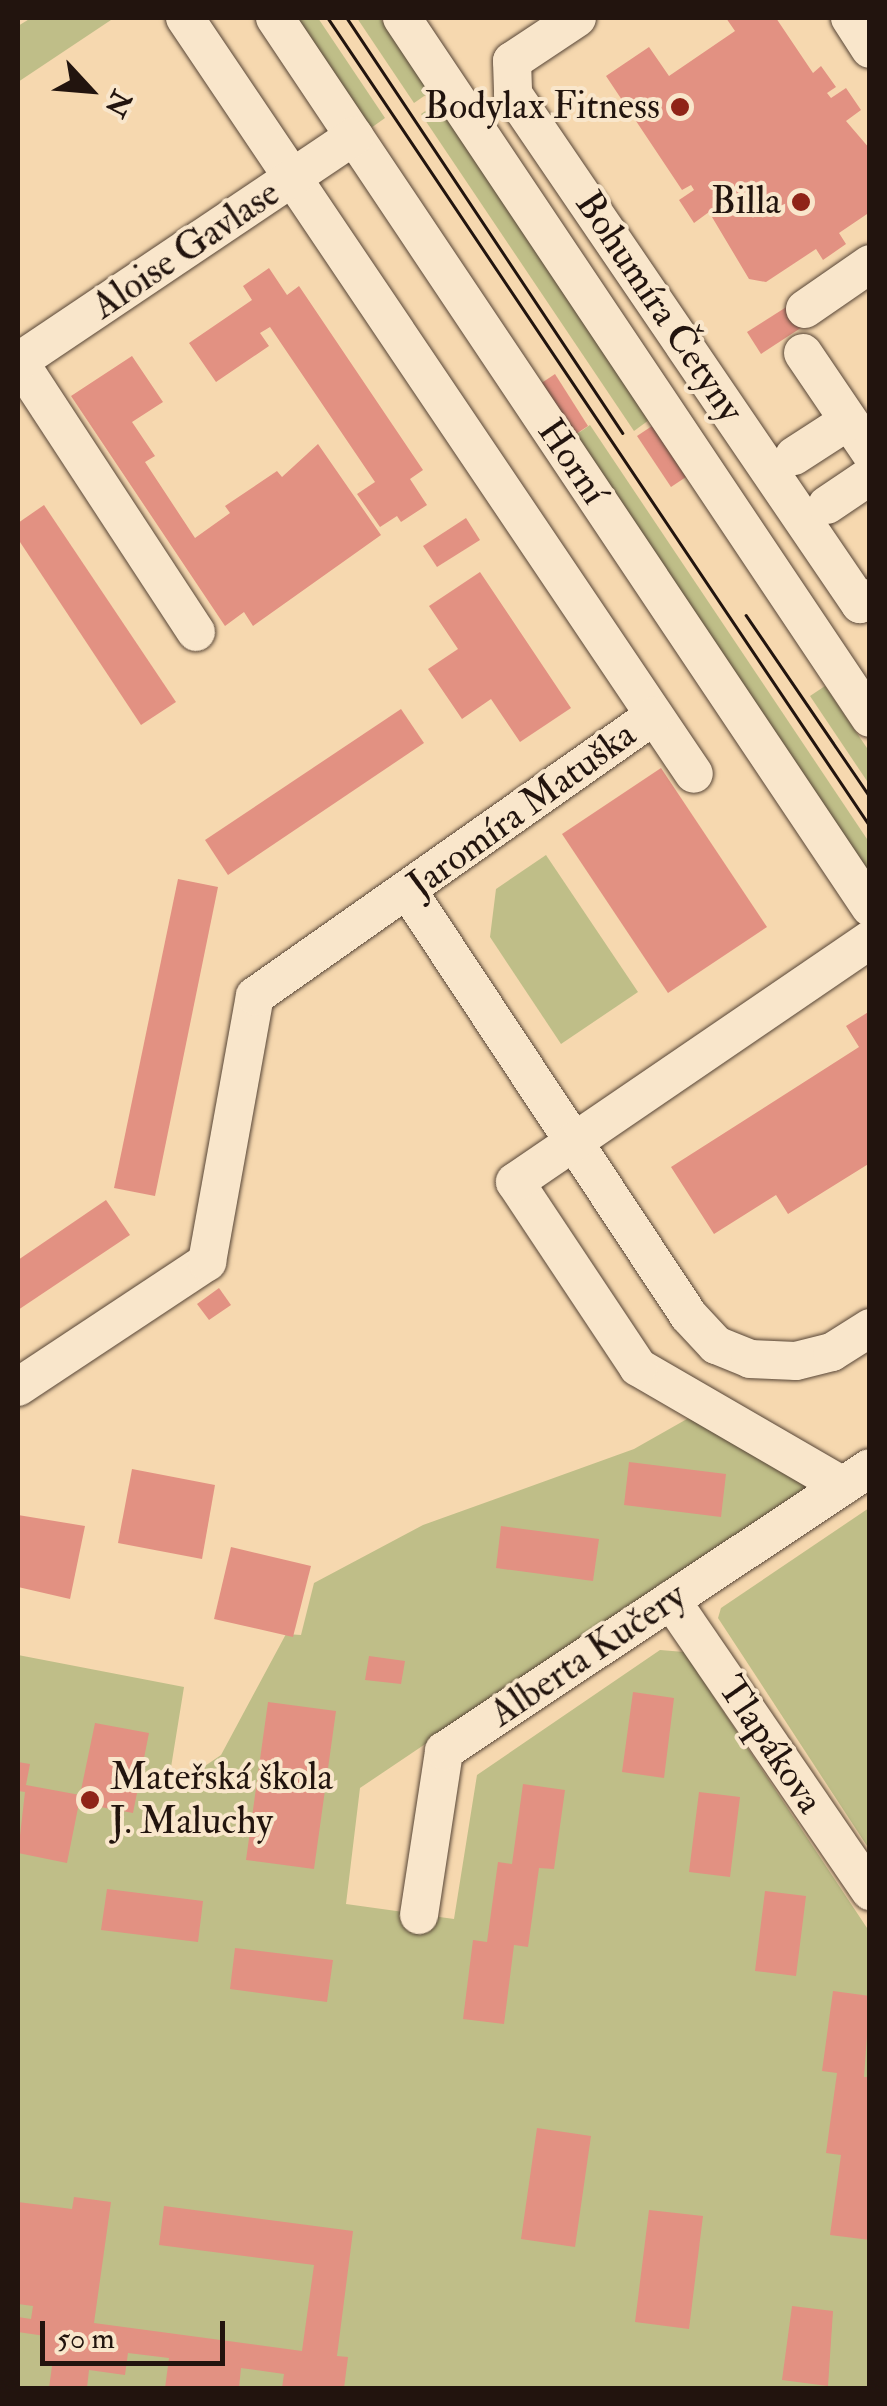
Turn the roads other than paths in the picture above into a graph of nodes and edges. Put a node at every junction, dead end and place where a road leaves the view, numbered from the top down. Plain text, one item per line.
1 (185, 18) edge
2 (275, 18) edge
3 (576, 18) edge
4 (850, 18) edge
5 (417, 22) edge
6 (529, 30) edge
7 (870, 49) edge
8 (354, 136) junction
9 (293, 179) junction
10 (870, 264) edge
11 (805, 309) dead end
12 (802, 353) dead end
13 (18, 361) edge
14 (848, 421) junction
15 (870, 452) edge
16 (794, 456) dead end
17 (870, 476) edge
18 (826, 505) dead end
19 (866, 606) edge
20 (196, 632) dead end
21 (653, 716) junction
22 (870, 718) edge
23 (694, 774) dead end
24 (408, 891) junction
25 (870, 907) edge
26 (870, 940) edge
27 (576, 1142) junction
28 (870, 1328) edge
29 (18, 1387) edge
30 (856, 1477) edge
31 (671, 1600) junction
32 (870, 1891) edge
33 (419, 1915) dead end

1 - 9 street, Jaromíra Matuška
2 - 8 street, Horní
3 - 6 street, Bohumíra Četyny
4 - 7 street
5 - 22 street
6 - 19 street, Bohumíra Četyny
8 - 9 street, Aloise Gavlase
8 - 25 street, Horní
9 - 13 street, Aloise Gavlase
9 - 21 street, Jaromíra Matuška
10 - 11 street
12 - 14 street
13 - 20 street
14 - 15 street
14 - 16 street
17 - 18 street
21 - 23 street
21 - 24 street, Jaromíra Matuška
24 - 27 street
24 - 29 street, Jaromíra Matuška
26 - 27 street
27 - 28 street
27 - 30 street
30 - 31 street, Alberta Kučery
31 - 32 street, Tlapákova
31 - 33 street, Alberta Kučery

